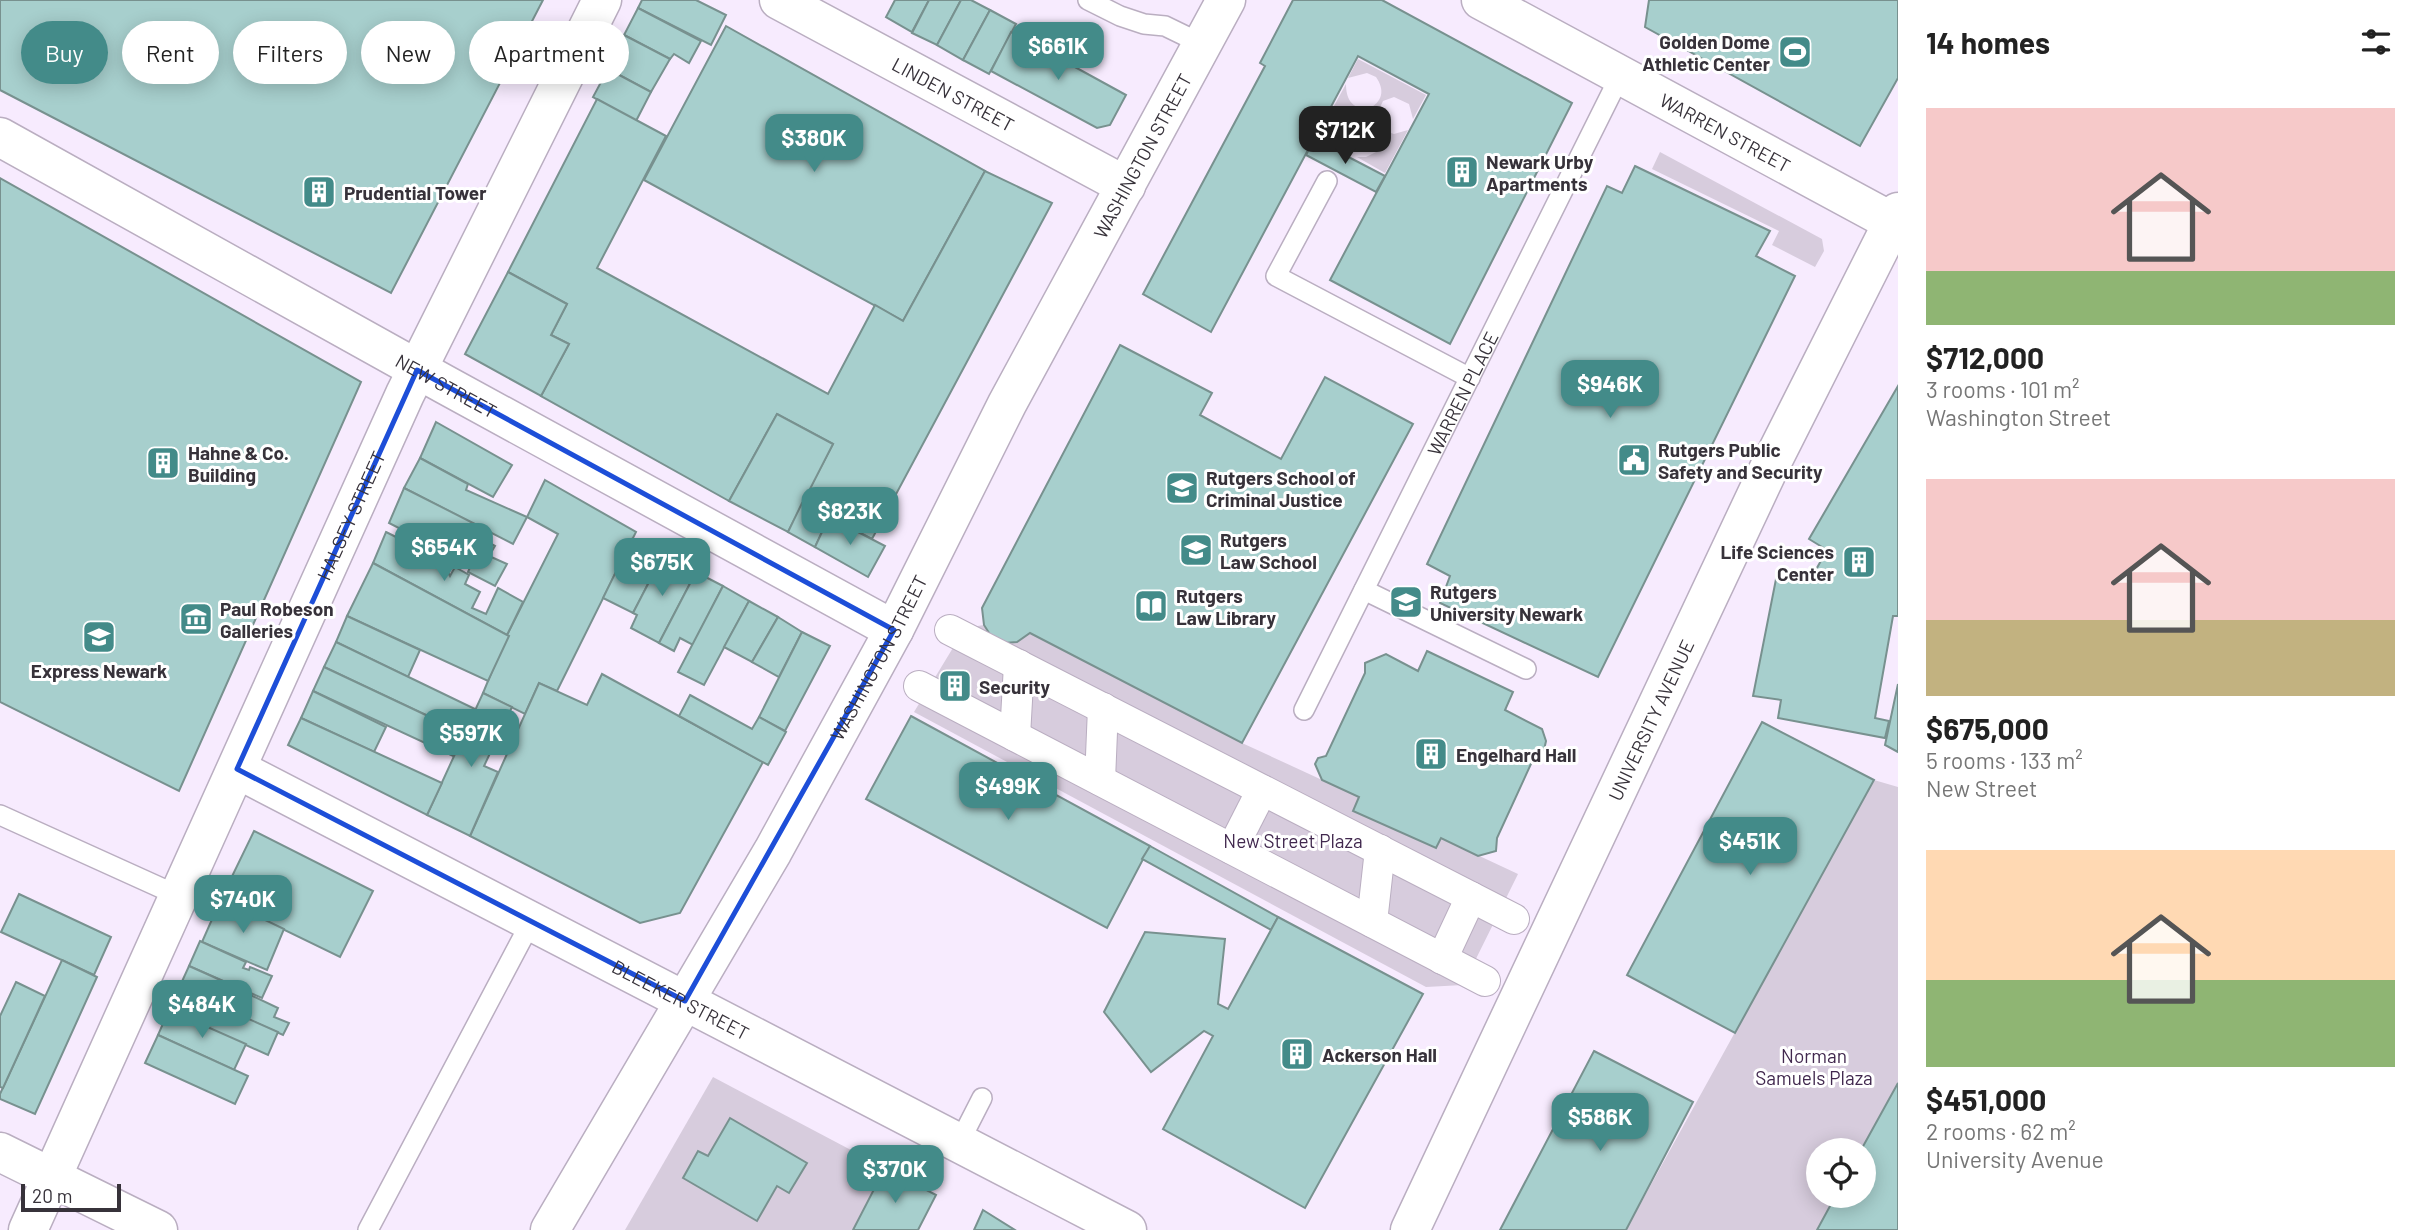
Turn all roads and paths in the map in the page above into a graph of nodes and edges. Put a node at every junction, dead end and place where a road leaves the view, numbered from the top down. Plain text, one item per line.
1 (603, 0) edge
2 (779, 0) edge
3 (1088, 0) edge
4 (1226, 0) edge
5 (1481, 0) edge
6 (1202, 44) junction
7 (1620, 76) junction
8 (0, 136) edge
9 (1327, 181) dead end
10 (1126, 186) junction
11 (1896, 220) edge
12 (417, 370) junction
13 (1470, 378) junction
14 (1364, 590) junction
15 (894, 630) junction
16 (950, 630) dead end
17 (1019, 665) junction
18 (1526, 669) dead end
19 (919, 686) dead end
20 (1102, 708) junction
21 (1304, 710) dead end
22 (1015, 736) junction
23 (237, 769) junction
24 (1100, 780) junction
25 (1262, 790) junction
26 (0, 815) edge
27 (1231, 849) junction
28 (1380, 850) junction
29 (178, 896) junction
30 (1471, 897) junction
31 (1514, 919) dead end
32 (532, 920) junction
33 (1372, 922) junction
34 (1442, 959) junction
35 (1485, 981) dead end
36 (685, 1001) junction
37 (982, 1098) dead end
38 (959, 1143) junction
39 (0, 1152) edge
40 (51, 1176) junction
41 (28, 1230) edge
42 (158, 1230) edge
43 (368, 1230) edge
44 (550, 1230) edge
45 (1127, 1230) edge
46 (1410, 1230) edge

1 - 12 street, HALSEY STREET
2 - 10 street, LINDEN STREET
3 - 6 lane
4 - 6 street, WASHINGTON STREET
5 - 7 street, WARREN STREET
6 - 10 street, WASHINGTON STREET
7 - 11 street, WARREN STREET
7 - 13 lane, WARREN PLACE
8 - 12 street, NEW STREET
9 - 13 lane
10 - 15 street, WASHINGTON STREET
11 - 46 street, UNIVERSITY AVENUE
12 - 15 street, NEW STREET
12 - 23 street, HALSEY STREET
13 - 14 lane, WARREN PLACE
14 - 18 lane
14 - 21 lane, WARREN PLACE
15 - 36 street, WASHINGTON STREET
16 - 17 street
17 - 20 street
17 - 22 street
19 - 22 street
20 - 24 street
20 - 25 street
22 - 24 street
23 - 29 street, HALSEY STREET
23 - 32 street, BLEEKER STREET
24 - 27 street
25 - 27 street
25 - 28 street
26 - 29 lane
27 - 33 street
28 - 30 street
28 - 33 street
29 - 40 street, HALSEY STREET
30 - 31 street
30 - 34 street
32 - 36 street, BLEEKER STREET
32 - 43 lane
33 - 34 street
34 - 35 street
36 - 38 street, BLEEKER STREET
36 - 44 street, WASHINGTON STREET
37 - 38 lane
38 - 45 street, BLEEKER STREET
39 - 40 street
40 - 41 street, HALSEY STREET
40 - 42 street

